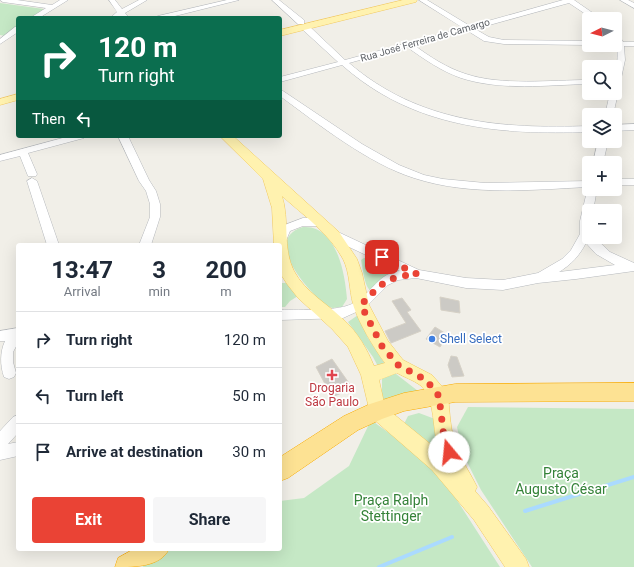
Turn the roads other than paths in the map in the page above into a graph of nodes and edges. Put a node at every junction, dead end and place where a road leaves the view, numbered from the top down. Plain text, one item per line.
1 (3, 0) edge
2 (65, 0) edge
3 (112, 0) edge
4 (144, 0) edge
5 (236, 0) edge
6 (275, 0) edge
7 (391, 0) edge
8 (413, 0) edge
9 (422, 0) edge
10 (570, 0) edge
11 (623, 0) edge
12 (634, 6) edge
13 (52, 7) junction
14 (372, 7) junction
15 (588, 12) edge
16 (123, 15) edge
17 (37, 16) edge
18 (167, 16) edge
19 (303, 24) junction
20 (282, 27) edge
21 (468, 28) junction
22 (16, 30) edge
23 (282, 32) edge
24 (2, 39) edge
25 (582, 43) edge
26 (622, 44) edge
27 (634, 44) edge
28 (409, 45) junction
29 (344, 63) junction
30 (282, 79) edge
31 (582, 82) edge
32 (16, 91) edge
33 (282, 93) edge
34 (0, 95) edge
35 (16, 98) edge
36 (0, 102) edge
37 (634, 127) edge
38 (622, 128) edge
39 (582, 129) edge
40 (74, 138) edge
41 (124, 138) edge
42 (228, 138) edge
43 (23, 152) junction
44 (0, 158) edge
45 (269, 177) junction
46 (622, 182) edge
47 (634, 182) edge
48 (582, 184) edge
49 (320, 223) junction
50 (334, 235) junction
51 (582, 241) edge
52 (280, 242) edge
53 (52, 243) edge
54 (146, 243) edge
55 (592, 244) edge
56 (282, 254) edge
57 (566, 262) junction
58 (634, 267) edge
59 (417, 274) junction
60 (576, 275) junction
61 (538, 278) junction
62 (361, 305) junction
63 (325, 314) junction
64 (282, 315) edge
65 (16, 334) edge
66 (0, 336) edge
67 (16, 336) edge
68 (398, 365) junction
69 (9, 374) edge
70 (369, 374) junction
71 (634, 392) edge
72 (439, 396) junction
73 (378, 411) junction
74 (16, 424) edge
75 (0, 442) edge
76 (16, 449) edge
77 (0, 453) edge
78 (282, 469) edge
79 (481, 513) junction
80 (153, 551) edge
81 (127, 567) edge
82 (518, 567) edge

1 - 13 street
2 - 13 street
3 - 16 street
4 - 16 street
5 - 18 street
6 - 19 street
7 - 14 main road
8 - 14 main road
9 - 21 street
10 - 15 street
10 - 21 street, Rua José Ferreira de Camargo
11 - 12 street
13 - 17 street
14 - 19 main road
19 - 20 main road
19 - 23 main road
19 - 29 street
21 - 25 street
21 - 28 street, Rua José Ferreira de Camargo
22 - 24 street
26 - 27 street
28 - 29 street, Rua José Ferreira de Camargo
28 - 31 street
29 - 30 street, Rua José Ferreira de Camargo
29 - 39 street
32 - 34 main road
33 - 48 street
35 - 36 main road
37 - 38 street
40 - 43 street
41 - 54 street
42 - 45 main road
43 - 44 street
43 - 53 street
45 - 49 main road
45 - 52 main road
46 - 47 street
49 - 50 main road
49 - 52 street
50 - 59 street
50 - 62 main road
51 - 57 street
55 - 58 street
56 - 63 main road
57 - 60 street
57 - 61 street
58 - 60 street
59 - 61 street
59 - 62 street
60 - 61 street
62 - 63 street
62 - 68 main road
63 - 64 street
63 - 70 main road
65 - 66 street
67 - 69 street
68 - 70 main road
68 - 72 main road
70 - 73 main road
71 - 72 highway
72 - 73 highway
72 - 79 main road
73 - 78 highway
73 - 79 main road
74 - 75 street
76 - 77 street
79 - 82 main road
80 - 81 highway

